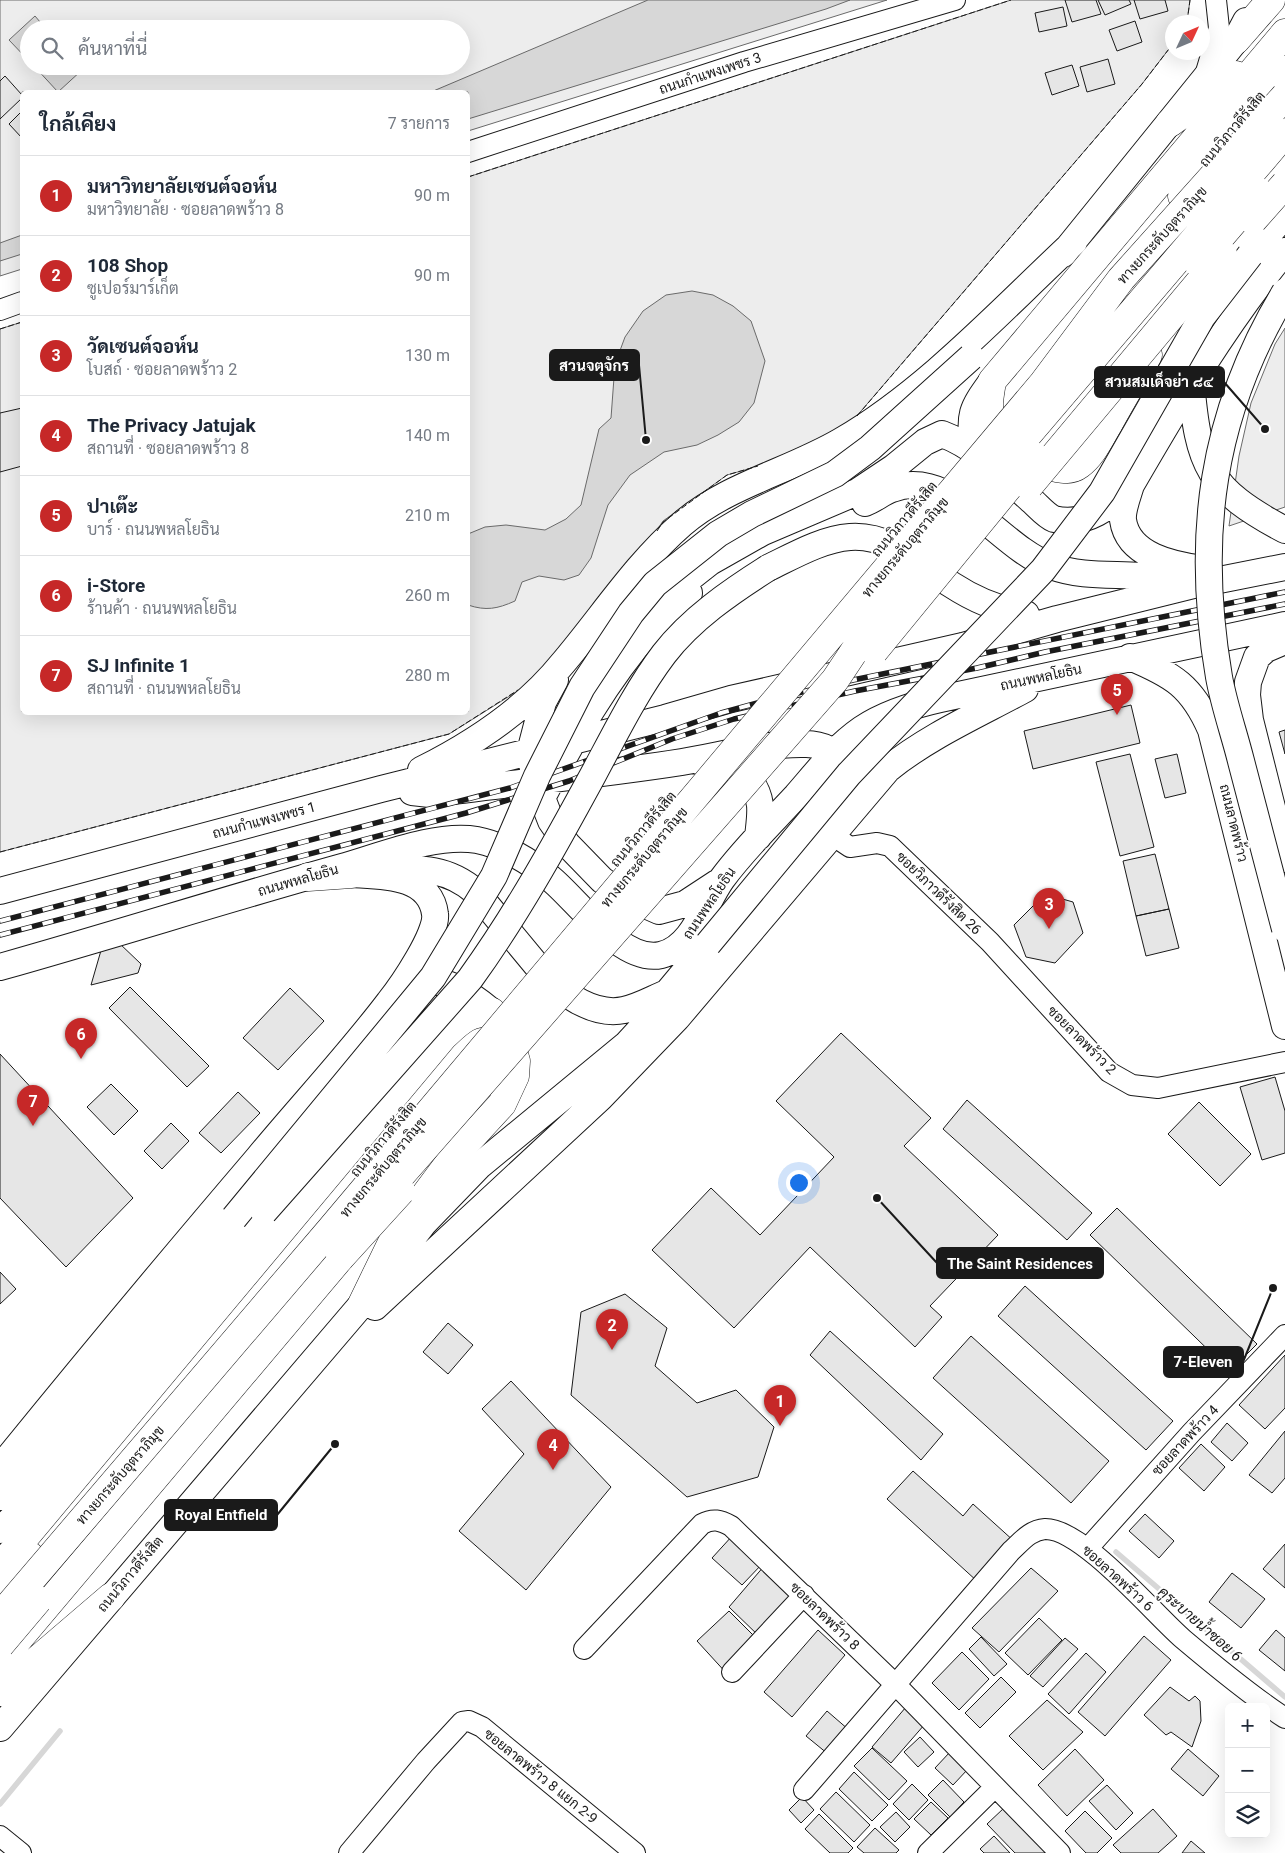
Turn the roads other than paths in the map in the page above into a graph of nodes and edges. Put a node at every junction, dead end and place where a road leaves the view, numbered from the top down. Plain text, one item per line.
1 (955, 0) edge
2 (1216, 0) edge
3 (1257, 0) edge
4 (1271, 0) edge
5 (1236, 40) junction
6 (1282, 52) edge
7 (1203, 81) junction
8 (1285, 96) edge
9 (1170, 123) junction
10 (1285, 133) edge
11 (470, 151) edge
12 (1285, 162) edge
13 (1285, 184) edge
14 (1285, 188) edge
15 (1285, 215) edge
16 (1074, 242) junction
17 (1285, 251) edge
18 (1120, 280) junction
19 (1285, 292) edge
20 (20, 303) edge
21 (0, 310) edge
22 (992, 381) junction
23 (1191, 381) junction
24 (974, 450) junction
25 (904, 459) junction
26 (1131, 486) junction
27 (900, 488) junction
28 (1285, 530) edge
29 (643, 562) junction
30 (1285, 567) edge
31 (1248, 574) junction
32 (1194, 584) junction
33 (1057, 619) junction
34 (1285, 625) edge
35 (1285, 641) edge
36 (1130, 657) junction
37 (562, 666) junction
38 (1052, 675) junction
39 (835, 680) junction
40 (572, 741) junction
41 (1257, 749) junction
42 (530, 752) junction
43 (834, 752) junction
44 (1217, 755) junction
45 (683, 762) junction
46 (888, 769) junction
47 (853, 779) junction
48 (806, 784) junction
49 (543, 786) junction
50 (381, 789) junction
51 (838, 828) junction
52 (758, 836) junction
53 (490, 843) junction
54 (1285, 859) edge
55 (351, 874) junction
56 (308, 877) junction
57 (602, 880) junction
58 (721, 880) junction
59 (0, 891) edge
60 (1285, 929) edge
61 (990, 942) joint
62 (0, 967) edge
63 (667, 993) junction
64 (390, 1001) junction
65 (492, 1012) junction
66 (1285, 1026) edge
67 (1285, 1062) edge
68 (362, 1304) junction
69 (340, 1328) junction
70 (1285, 1336) edge
71 (0, 1468) edge
72 (0, 1497) edge
73 (0, 1530) edge
74 (1088, 1548) junction
75 (0, 1567) edge
76 (0, 1592) edge
77 (804, 1595) junction
78 (111, 1597) junction
79 (0, 1616) edge
80 (0, 1645) edge
81 (584, 1649) dead end
82 (0, 1661) edge
83 (732, 1672) dead end
84 (895, 1684) junction
85 (0, 1692) edge
86 (1285, 1718) edge
87 (0, 1728) edge
88 (995, 1786) junction
89 (804, 1790) dead end
90 (0, 1836) edge
91 (22, 1853) edge
92 (349, 1853) edge
93 (635, 1853) edge
94 (928, 1853) edge
95 (1060, 1853) edge

1 - 11 street, ถนนกำแพงเพชร 3
2 - 7 street
3 - 5 main road
4 - 5 highway
5 - 7 main road
6 - 9 highway
6 - 18 highway, bridge
6 - 22 highway
6 - 76 highway, ถนนวิภาวดีรังสิต
7 - 9 main road
8 - 18 highway, ทางยกระดับอุตราภิมุข, bridge
9 - 16 main road
10 - 39 highway, ทางยกระดับอุตราภิมุข, bridge
12 - 82 highway, bridge
13 - 39 highway, bridge
14 - 22 highway
15 - 63 main road, ถนนวิภาวดีรังสิต, bridge
16 - 29 main road
16 - 72 main road, bridge
17 - 23 main road
18 - 79 highway, ทางยกระดับอุตราภิมุข, bridge
19 - 60 main road, bridge
20 - 21 street
22 - 24 main road
23 - 26 main road
23 - 28 main road
24 - 25 main road
24 - 26 main road
25 - 27 main road
25 - 29 main road
26 - 31 main road
27 - 32 main road
27 - 40 main road
29 - 37 main road
30 - 31 main road
31 - 32 main road
32 - 33 main road
33 - 40 main road
33 - 73 main road, bridge
34 - 36 main road, ถนนพหลโยธิน
35 - 41 main road
36 - 38 main road, ถนนพหลโยธิน
36 - 44 main road, ถนนลาดพร้าว
37 - 42 main road
37 - 50 main road
38 - 43 main road, ถนนพหลโยธิน
38 - 46 main road
39 - 80 highway, ทางยกระดับอุตราภิมุข, bridge
40 - 42 main road, ถนนกำแพงเพชร 1
40 - 49 main road
41 - 44 main road
41 - 54 main road
42 - 49 main road
42 - 50 main road, ถนนกำแพงเพชร 1
43 - 45 main road
43 - 47 main road
43 - 48 main road, ถนนพหลโยธิน
44 - 66 main road, ถนนลาดพร้าว
45 - 49 main road
45 - 52 main road
46 - 47 main road
46 - 51 main road
47 - 48 main road
47 - 51 main road
48 - 52 main road, ถนนพหลโยธิน
49 - 50 main road
49 - 57 main road
50 - 59 main road, ถนนกำแพงเพชร 1
51 - 61 street, ซอยวิภาวดีรังสิต 26
51 - 69 main road
52 - 58 main road, ถนนพหลโยธิน
53 - 56 main road, ถนนพหลโยธิน
53 - 57 main road
53 - 58 main road, ถนนพหลโยธิน
55 - 56 highway
55 - 63 main road
55 - 64 main road
56 - 62 main road, ถนนพหลโยธิน
57 - 58 main road
61 - 67 street, ซอยลาดพร้าว 2
63 - 68 main road, ถนนวิภาวดีรังสิต
64 - 65 main road
64 - 71 main road
65 - 68 highway
65 - 75 highway
68 - 69 main road, ถนนวิภาวดีรังสิต
69 - 78 main road, ถนนวิภาวดีรังสิต
70 - 74 street, ซอยลาดพร้าว 4
74 - 84 street, ซอยลาดพร้าว 6
74 - 86 street, ซอยลาดพร้าว 6
77 - 81 street, ซอยลาดพร้าว 8
77 - 83 street
77 - 84 street, ซอยลาดพร้าว 8
78 - 85 highway
78 - 87 main road, ถนนวิภาวดีรังสิต
84 - 88 street, ซอยลาดพร้าว 8
84 - 89 street, ซอยลาดพร้าว 6
88 - 94 street
88 - 95 street, ซอยลาดพร้าว 8
90 - 91 street
92 - 93 street, ซอยลาดพร้าว 8 แยก 2-9

